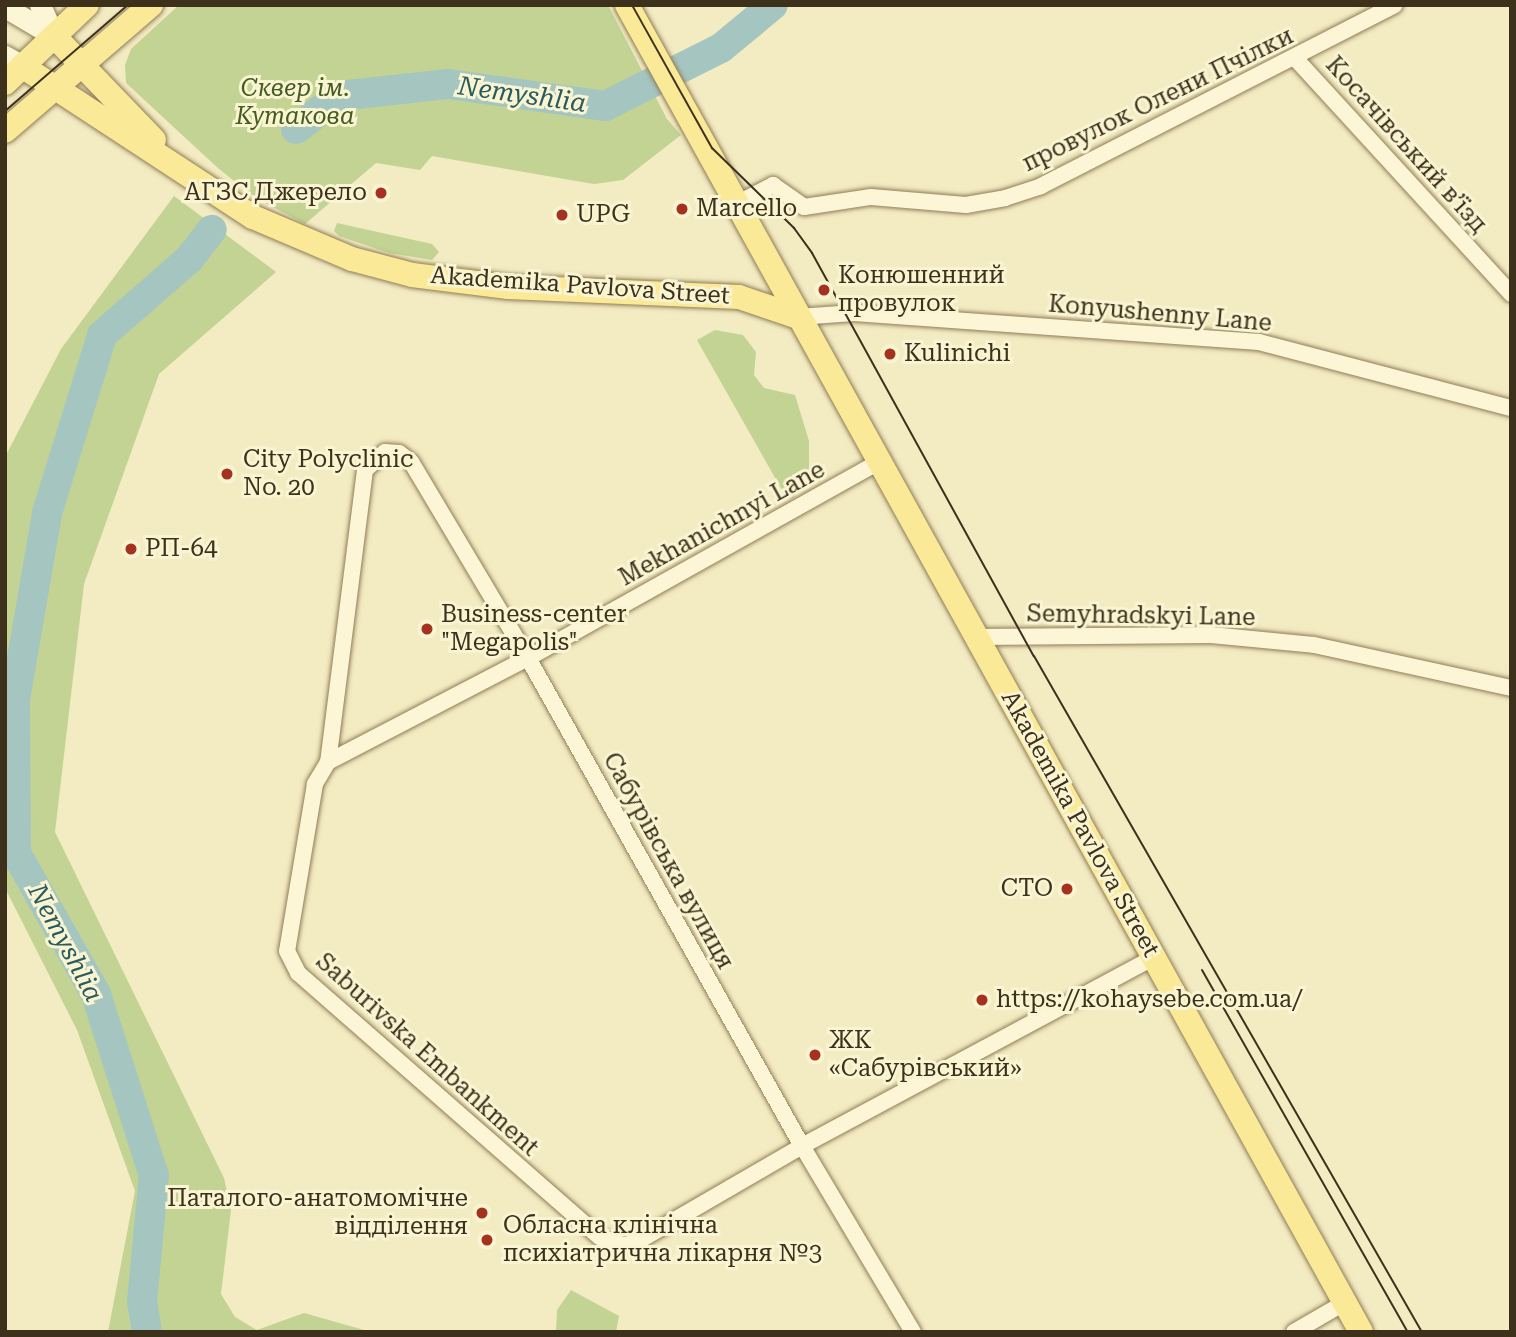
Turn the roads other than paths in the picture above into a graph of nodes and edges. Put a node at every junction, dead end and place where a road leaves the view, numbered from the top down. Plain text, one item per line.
1 (40, 5) edge
2 (87, 5) edge
3 (151, 5) edge
4 (627, 5) edge
5 (1394, 5) edge
6 (5, 7) edge
7 (54, 36) junction
8 (1295, 58) junction
9 (11, 69) edge
10 (70, 75) junction
11 (5, 131) edge
12 (175, 164) junction
13 (736, 204) junction
14 (1511, 294) edge
15 (798, 317) junction
16 (1511, 408) edge
17 (878, 462) junction
18 (365, 470) joint
19 (977, 637) junction
20 (528, 658) junction
21 (1511, 688) edge
22 (328, 762) junction
23 (1155, 957) junction
24 (802, 1146) junction
25 (1344, 1303) junction
26 (913, 1332) edge
27 (1294, 1332) edge
28 (1361, 1332) edge

1 - 7 main road
2 - 7 main road
3 - 10 main road
4 - 13 main road, Akademika Pavlova Street
5 - 8 street, провулок Олени Пчілки
6 - 7 main road
7 - 9 main road
7 - 10 main road, Akademika Pavlova Street
8 - 13 street, провулок Олени Пчілки
8 - 14 street, Косачівський в’їзд
9 - 10 main road, Akademika Pavlova Street
10 - 11 main road
10 - 12 main road, Akademika Pavlova Street
10 - 12 main road, Akademika Pavlova Street
12 - 15 main road, Akademika Pavlova Street
13 - 15 main road, Akademika Pavlova Street
15 - 16 street, Konyushenny Lane
15 - 17 main road, Akademika Pavlova Street
17 - 19 main road, Akademika Pavlova Street
17 - 20 street, Mekhanichnyi Lane
18 - 20 street, Сабурівська вулиця
18 - 22 street, Saburivska Embankment
19 - 21 street, Semyhradskyi Lane
19 - 23 main road, Akademika Pavlova Street
20 - 22 street, Mekhanichnyi Lane
20 - 24 street, Сабурівська вулиця
22 - 24 street, Saburivska Embankment
23 - 24 street
23 - 25 main road, Akademika Pavlova Street
24 - 26 street, Сабурівська вулиця
25 - 27 street
25 - 28 main road, Akademika Pavlova Street

